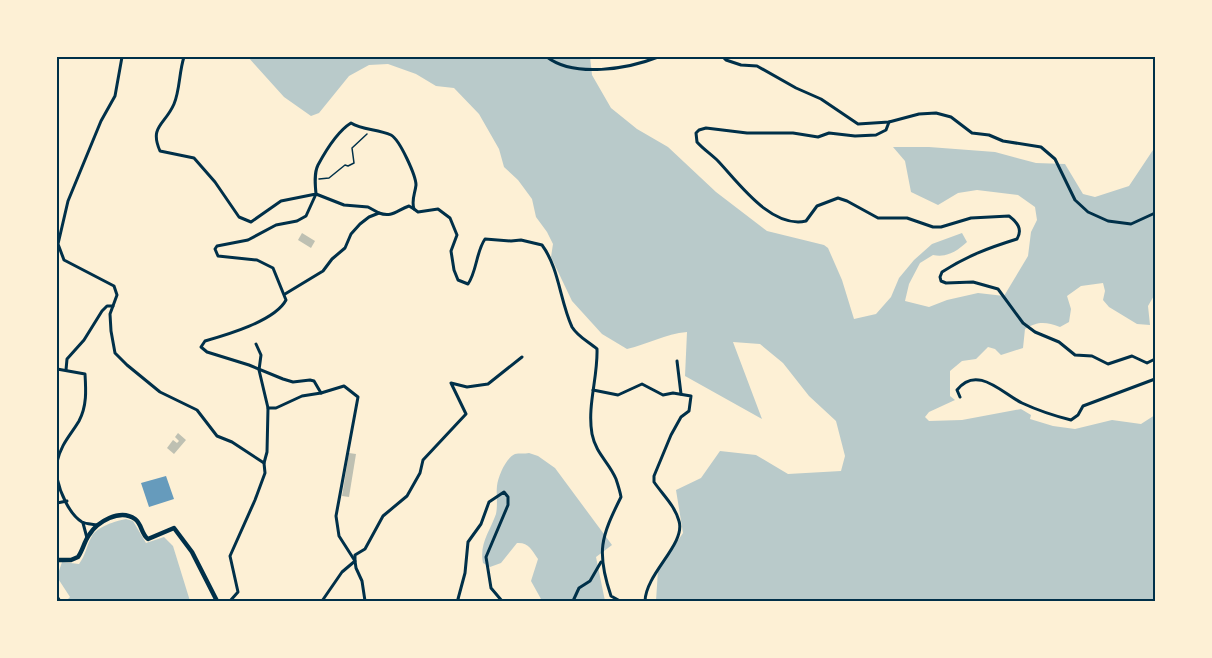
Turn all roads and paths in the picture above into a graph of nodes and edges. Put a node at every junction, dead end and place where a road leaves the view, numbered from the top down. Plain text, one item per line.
1 (123, 57) edge
2 (184, 57) edge
3 (547, 57) edge
4 (658, 57) edge
5 (723, 57) edge
6 (889, 122) junction
7 (371, 128) junction
8 (315, 179) junction
9 (316, 194) junction
10 (414, 208) junction
11 (379, 213) junction
12 (1155, 213) edge
13 (285, 294) junction
14 (113, 306) junction
15 (256, 344) dead end
16 (522, 357) dead end
17 (1155, 359) edge
18 (677, 361) dead end
19 (57, 369) edge
20 (66, 370) junction
21 (259, 370) junction
22 (1155, 379) edge
23 (592, 390) junction
24 (321, 393) junction
25 (681, 394) junction
26 (960, 397) dead end
27 (268, 408) junction
28 (57, 462) edge
29 (264, 463) junction
30 (57, 478) edge
31 (67, 501) junction
32 (57, 503) edge
33 (83, 523) junction
34 (97, 525) junction
35 (87, 538) junction
36 (57, 560) edge
37 (355, 561) junction
38 (602, 561) junction
39 (217, 601) edge
40 (230, 601) edge
41 (322, 601) edge
42 (365, 601) edge
43 (460, 601) edge
44 (502, 601) edge
45 (573, 601) edge
46 (620, 601) edge
47 (645, 601) edge

1 - 14 street
2 - 9 street
3 - 4 street
5 - 6 street
6 - 12 street
6 - 17 street
7 - 8 path
7 - 8 street
7 - 10 street
8 - 9 street
9 - 11 street
9 - 13 street
10 - 11 street
10 - 23 street
11 - 13 street
13 - 21 street
14 - 20 street
14 - 29 street
15 - 21 street
16 - 37 street
18 - 25 street
19 - 20 street
20 - 28 street
21 - 24 street
21 - 27 street
22 - 26 street
23 - 25 street
23 - 38 street
24 - 27 street
24 - 37 street
25 - 47 street
27 - 29 street
29 - 40 street
30 - 31 street
31 - 32 street
31 - 33 street
33 - 34 street
33 - 35 street
34 - 35 main road
34 - 39 main road
35 - 36 main road
37 - 41 street
37 - 42 street
38 - 45 street
38 - 46 street
43 - 44 street

